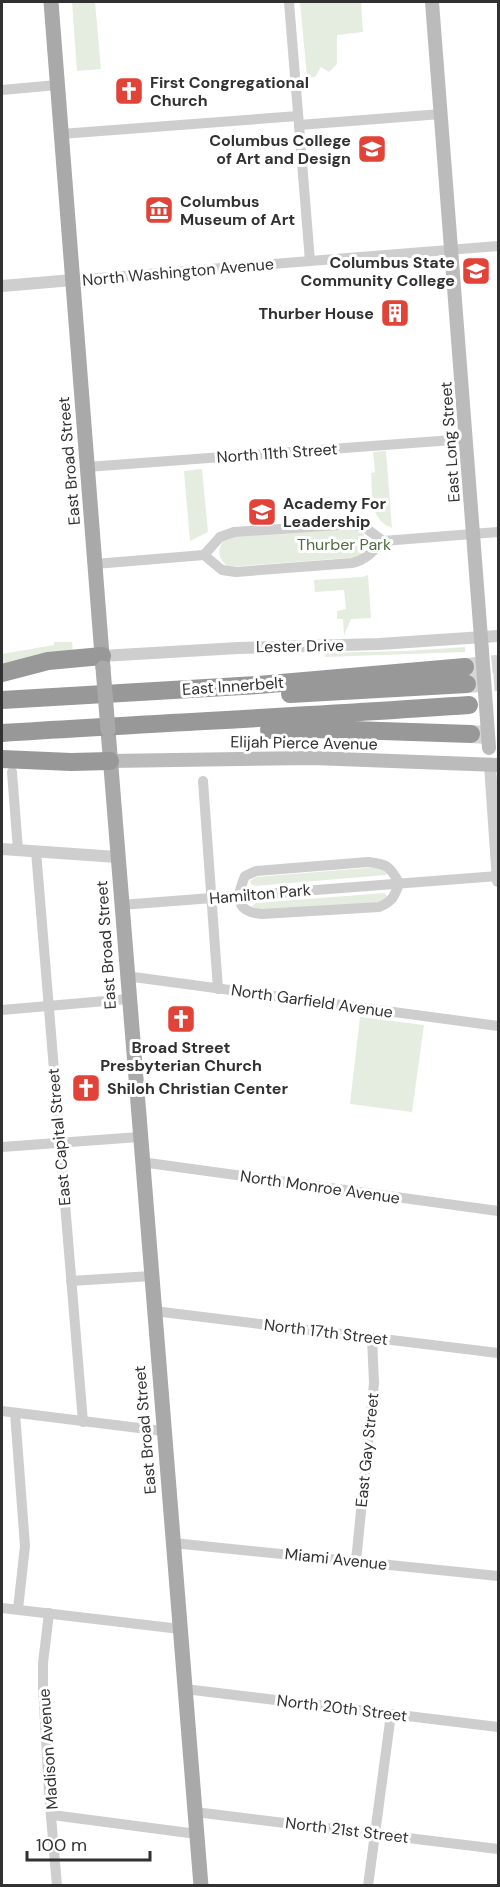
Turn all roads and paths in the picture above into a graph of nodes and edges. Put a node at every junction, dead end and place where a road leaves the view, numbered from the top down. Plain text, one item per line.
1 (51, 2) edge
2 (289, 2) edge
3 (432, 2) edge
4 (57, 85) junction
5 (2, 90) edge
6 (441, 114) junction
7 (299, 120) junction
8 (61, 134) junction
9 (498, 246) edge
10 (452, 250) junction
11 (310, 261) junction
12 (73, 280) junction
13 (2, 286) edge
14 (466, 438) junction
15 (87, 467) junction
16 (498, 532) edge
17 (473, 534) junction
18 (383, 541) junction
19 (204, 555) junction
20 (95, 564) junction
21 (498, 636) edge
22 (482, 644) junction
23 (102, 662) junction
24 (2, 673) edge
25 (466, 675) tunnel mouth
26 (2, 700) edge
27 (469, 705) tunnel mouth
28 (145, 723) junction
29 (2, 733) edge
30 (471, 734) tunnel mouth
31 (110, 756) junction
32 (7, 765) edge
33 (494, 765) edge
34 (202, 781) dead end
35 (2, 849) edge
36 (18, 850) junction
37 (36, 851) junction
38 (117, 857) junction
39 (498, 876) edge
40 (498, 881) edge
41 (399, 883) junction
42 (238, 896) junction
43 (211, 899) junction
44 (121, 905) junction
45 (126, 976) junction
46 (218, 989) junction
47 (128, 999) junction
48 (49, 1005) junction
49 (2, 1010) edge
50 (498, 1026) edge
51 (139, 1137) junction
52 (59, 1143) junction
53 (2, 1147) edge
54 (141, 1162) junction
55 (498, 1211) edge
56 (151, 1276) junction
57 (71, 1281) junction
58 (154, 1311) junction
59 (372, 1338) junction
60 (498, 1353) edge
61 (2, 1411) edge
62 (15, 1413) junction
63 (82, 1422) junction
64 (163, 1431) junction
65 (173, 1543) junction
66 (356, 1562) junction
67 (498, 1576) edge
68 (2, 1608) edge
69 (18, 1609) junction
70 (50, 1613) junction
71 (180, 1629) junction
72 (185, 1689) junction
73 (391, 1714) junction
74 (498, 1727) edge
75 (195, 1812) junction
76 (52, 1815) junction
77 (375, 1833) junction
78 (197, 1834) junction
79 (498, 1849) edge
80 (57, 1886) edge
81 (201, 1886) edge
82 (368, 1886) edge

1 - 4 main road, East Broad Street
2 - 7 street
3 - 6 main road, East Long Street
4 - 5 street
4 - 8 main road, East Broad Street
6 - 7 street
6 - 10 main road, East Long Street
7 - 8 street
7 - 11 street
8 - 12 main road, East Broad Street
9 - 10 street, North Washington Avenue
10 - 11 street, North Washington Avenue
10 - 14 main road, East Long Street
11 - 12 street, North Washington Avenue
12 - 13 street
12 - 15 main road, East Broad Street
14 - 15 street, North 11th Street
14 - 17 main road, East Long Street
15 - 20 main road, East Broad Street
16 - 17 street
17 - 18 street
17 - 22 main road, East Long Street
18 - 19 street
18 - 19 street
19 - 20 street
20 - 23 main road, East Broad Street
21 - 22 street, Lester Drive
22 - 23 street, Lester Drive
22 - 33 main road, East Long Street, bridge
23 - 24 highway
23 - 31 main road, East Broad Street, bridge
25 - 26 highway, East Innerbelt
27 - 28 highway
28 - 29 highway
28 - 30 highway
31 - 32 highway
31 - 33 main road, Elijah Pierce Avenue
31 - 38 main road, East Broad Street
32 - 36 street
33 - 39 street, East Long Street
34 - 43 street
35 - 36 street
36 - 37 street
37 - 38 street
37 - 48 street, East Capital Street
38 - 44 main road, East Broad Street
39 - 40 street, East Long Street
39 - 41 street, Hamilton Park
41 - 42 street, Hamilton Park
41 - 42 street
41 - 42 street
42 - 43 street, Hamilton Park
43 - 44 street, Hamilton Park
43 - 46 street
44 - 45 main road, East Broad Street
45 - 46 street, North Garfield Avenue
45 - 47 main road, East Broad Street
46 - 50 street, North Garfield Avenue
47 - 48 street
47 - 51 main road, East Broad Street
48 - 49 street
48 - 52 street, East Capital Street
51 - 52 street
51 - 54 main road, East Broad Street
52 - 53 street
52 - 57 street, East Capital Street
54 - 55 street, North Monroe Avenue
54 - 56 main road, East Broad Street
56 - 57 street
56 - 58 main road, East Broad Street
57 - 63 street, East Capital Street
58 - 59 street, North 17th Street
58 - 64 main road, East Broad Street
59 - 60 street, North 17th Street
59 - 66 street, East Gay Street
61 - 62 street
62 - 63 street
62 - 69 street
63 - 64 street
64 - 65 main road, East Broad Street
65 - 66 street, Miami Avenue
65 - 71 main road, East Broad Street
66 - 67 street, Miami Avenue
68 - 69 street
69 - 70 street
70 - 71 street
70 - 76 street, Madison Avenue
71 - 72 main road, East Broad Street
72 - 73 street, North 20th Street
72 - 75 main road, East Broad Street
73 - 74 street, North 20th Street
73 - 77 street
75 - 77 street, North 21st Street
75 - 78 main road, East Broad Street
76 - 78 street
76 - 80 street, Madison Avenue
77 - 79 street, North 21st Street
77 - 82 street
78 - 81 main road, East Broad Street

